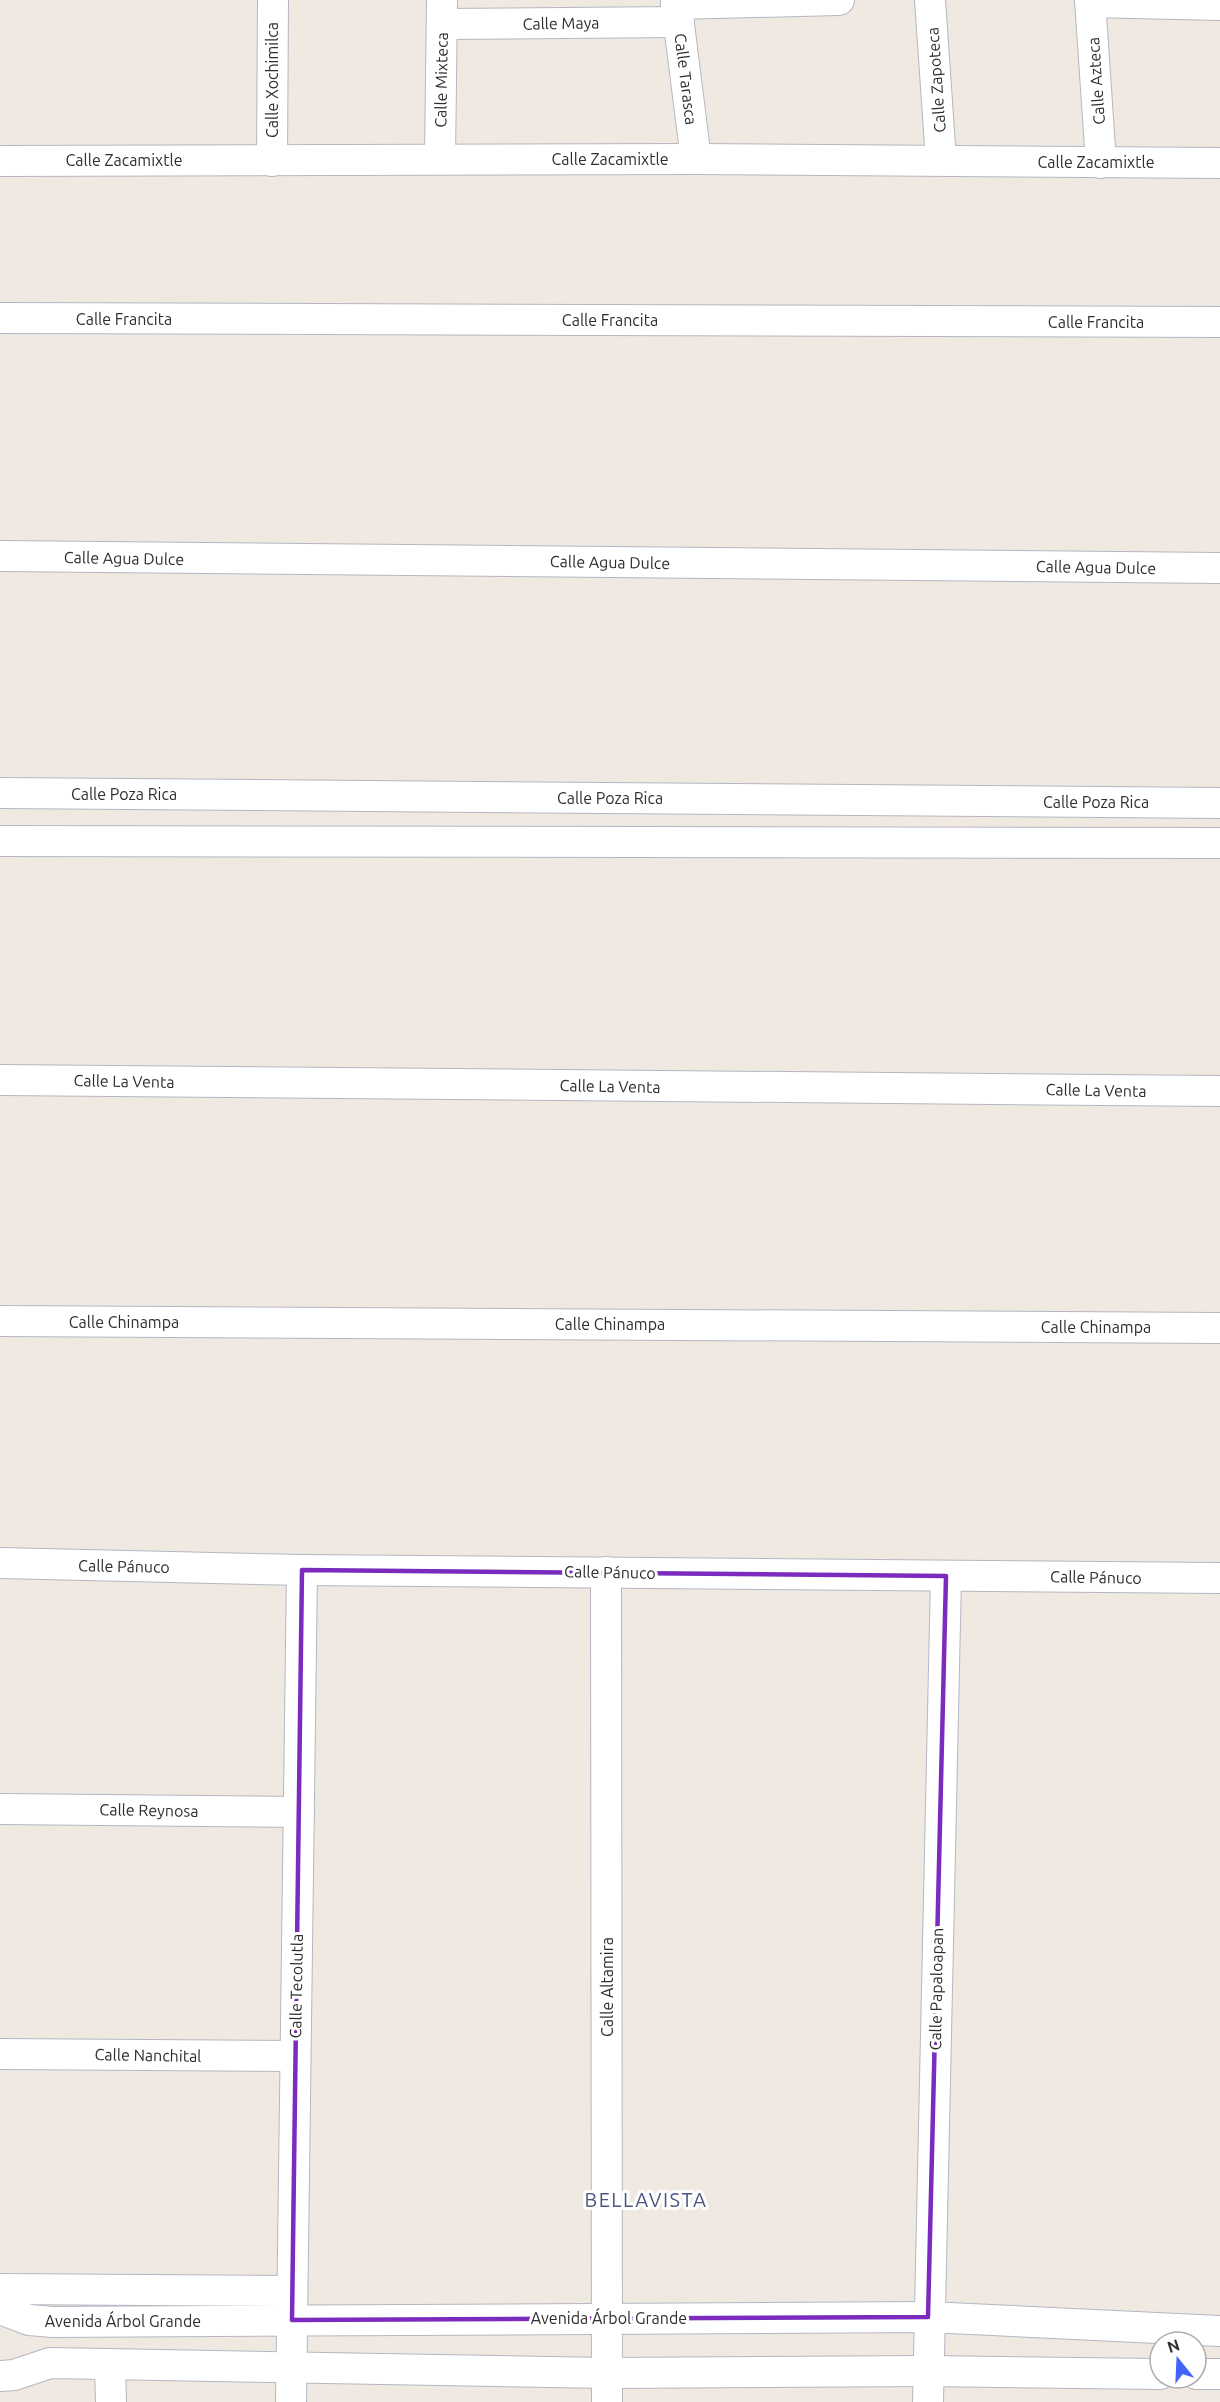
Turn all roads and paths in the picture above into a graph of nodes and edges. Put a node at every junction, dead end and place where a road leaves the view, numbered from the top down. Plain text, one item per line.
1 (273, 0) edge
2 (839, 0) edge
3 (930, 0) edge
4 (1090, 1) edge
5 (1220, 4) edge
6 (677, 8) edge
7 (442, 12) edge
8 (440, 159) junction
9 (696, 159) junction
10 (941, 160) junction
11 (0, 161) edge
12 (272, 161) junction
13 (1101, 163) junction
14 (1220, 163) edge
15 (0, 318) edge
16 (1220, 322) edge
17 (0, 556) edge
18 (1220, 568) edge
19 (0, 793) edge
20 (660, 799) junction
21 (747, 799) junction
22 (1220, 803) edge
23 (0, 841) edge
24 (654, 842) junction
25 (744, 842) junction
26 (1220, 843) edge
27 (0, 1080) edge
28 (1220, 1091) edge
29 (0, 1321) edge
30 (1220, 1328) edge
31 (0, 1563) edge
32 (302, 1570) junction
33 (606, 1572) junction
34 (946, 1576) junction
35 (1220, 1578) edge
36 (0, 1809) edge
37 (298, 1812) junction
38 (0, 2054) edge
39 (295, 2056) junction
40 (0, 2289) edge
41 (292, 2306) junction
42 (0, 2309) edge
43 (928, 2316) junction
44 (608, 2318) junction
45 (1220, 2331) edge
46 (111, 2365) junction
47 (291, 2369) junction
48 (928, 2371) junction
49 (607, 2373) junction
50 (1148, 2374) edge
51 (0, 2376) edge
52 (111, 2402) edge
53 (291, 2402) edge
54 (607, 2402) edge
55 (928, 2402) edge

1 - 12 street, Calle Xochimilca
2 - 6 street, Calle Maya
3 - 10 street, Calle Zapoteca
4 - 5 street
4 - 13 street, Calle Azteca
6 - 7 street, Calle Maya
6 - 9 street, Calle Tarasca
7 - 8 street, Calle Mixteca
8 - 9 street, Calle Zacamixtle
8 - 12 street, Calle Zacamixtle
9 - 10 street, Calle Zacamixtle
10 - 13 street, Calle Zacamixtle
11 - 12 street, Calle Zacamixtle
13 - 14 street, Calle Zacamixtle
15 - 16 street, Calle Francita
17 - 18 street, Calle Agua Dulce
19 - 20 street, Calle Poza Rica
20 - 21 street, Calle Poza Rica
20 - 24 street
21 - 22 street, Calle Poza Rica
21 - 25 street
23 - 24 street
24 - 25 street
25 - 26 street
27 - 28 street, Calle La Venta
29 - 30 street, Calle Chinampa
31 - 32 street, Calle Pánuco
32 - 33 street, Calle Pánuco
32 - 37 street, Calle Tecolutla
33 - 34 street, Calle Pánuco
33 - 44 street, Calle Altamira
34 - 35 street, Calle Pánuco
34 - 43 street, Calle Papaloapan
36 - 37 street, Calle Reynosa
37 - 39 street, Calle Tecolutla
38 - 39 street, Calle Nanchital
39 - 41 street, Calle Tecolutla
40 - 41 street
41 - 42 street, Avenida Árbol Grande
41 - 44 street, Avenida Árbol Grande
41 - 47 street, Calle Tecolutla
43 - 44 street, Avenida Árbol Grande
43 - 45 street, Avenida Árbol Grande
43 - 48 street, Calle Papaloapan
44 - 49 street, Calle Altamira
46 - 47 street
46 - 51 street
46 - 52 street
47 - 49 street
47 - 53 street, Calle Tecolutla
48 - 49 street
48 - 50 street
48 - 55 street, Calle Papaloapan
49 - 54 street, Calle Altamira

